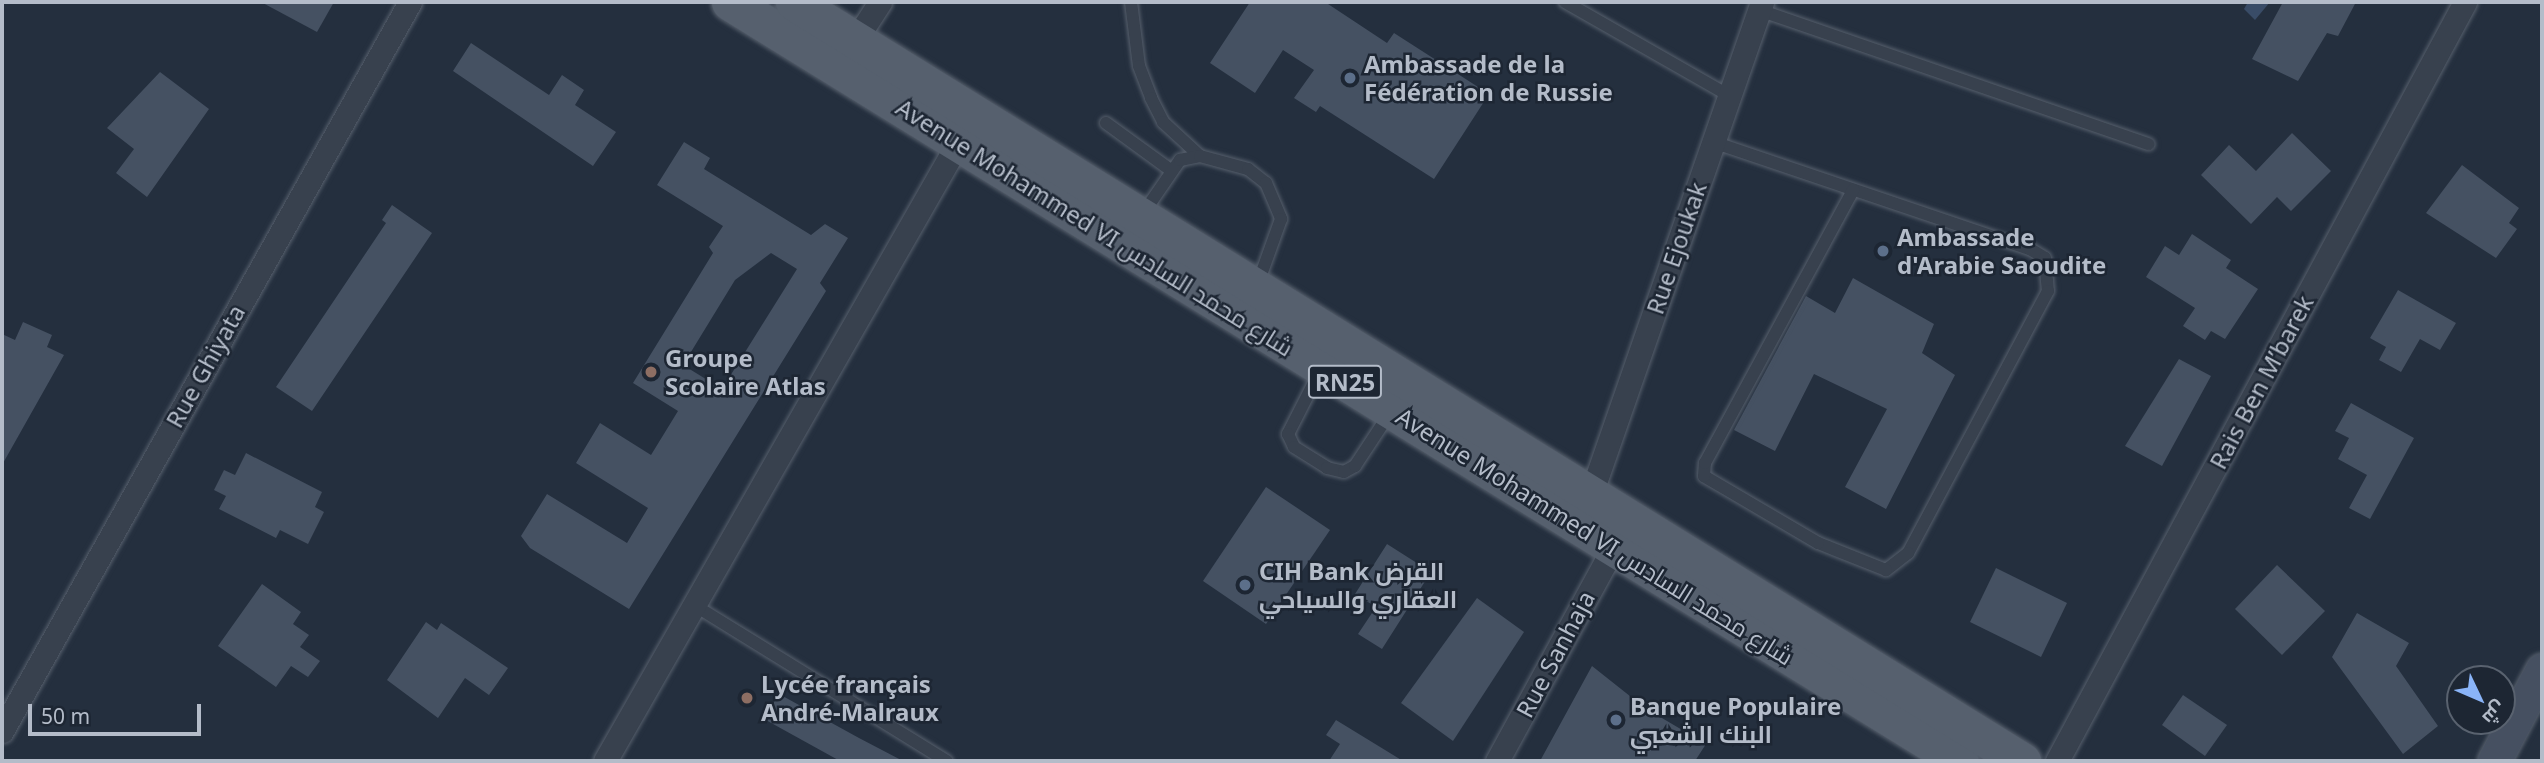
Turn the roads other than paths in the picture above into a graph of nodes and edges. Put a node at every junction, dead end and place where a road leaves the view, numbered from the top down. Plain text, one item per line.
1 (410, 2) edge
2 (730, 2) edge
3 (794, 2) edge
4 (880, 2) edge
5 (1131, 2) edge
6 (1565, 2) edge
7 (2465, 2) edge
8 (1761, 6) edge
9 (856, 39) junction
10 (1730, 96) junction
11 (1106, 123) dead end
12 (1713, 142) junction
13 (958, 143) junction
14 (2149, 144) dead end
15 (1200, 156) junction
16 (1169, 169) junction
17 (1853, 190) junction
18 (1142, 215) junction
19 (1257, 287) junction
20 (1322, 367) junction
21 (1392, 411) junction
22 (1591, 494) junction
23 (1613, 548) junction
24 (694, 605) junction
25 (2542, 670) edge
26 (2, 731) edge
27 (1500, 760) edge
28 (605, 761) edge
29 (947, 761) edge
30 (1960, 761) edge
31 (2022, 761) edge
32 (2057, 761) edge
33 (2494, 761) edge

1 - 26 street, Rue Ghiyata
2 - 13 main road, Avenue Mohammed VI شارع محمد السادس / RN25
3 - 9 main road, Avenue Mohammed VI شارع محمد السادس / RN25
4 - 9 street
5 - 15 lane
6 - 10 lane
7 - 32 street, Rais Ben M’barek
8 - 10 street, Rue Ejoukak
8 - 14 lane
9 - 18 main road, Avenue Mohammed VI شارع محمد السادس / RN25
10 - 12 street, Rue Ejoukak
11 - 16 lane
12 - 17 lane
12 - 22 street, Rue Ejoukak
13 - 20 main road, Avenue Mohammed VI شارع محمد السادس / RN25
13 - 24 street
15 - 16 lane
15 - 19 lane
16 - 18 lane
17 - 17 lane
18 - 19 main road, Avenue Mohammed VI شارع محمد السادس / RN25
19 - 22 main road, Avenue Mohammed VI شارع محمد السادس / RN25
20 - 21 main road, Avenue Mohammed VI شارع محمد السادس / RN25
20 - 21 lane
21 - 23 main road, Avenue Mohammed VI شارع محمد السادس / RN25
22 - 31 main road, Avenue Mohammed VI شارع محمد السادس / RN25
23 - 27 street, Rue Sanhaja
23 - 30 main road, Avenue Mohammed VI شارع محمد السادس / RN25
24 - 28 street
24 - 29 lane
25 - 33 main road

